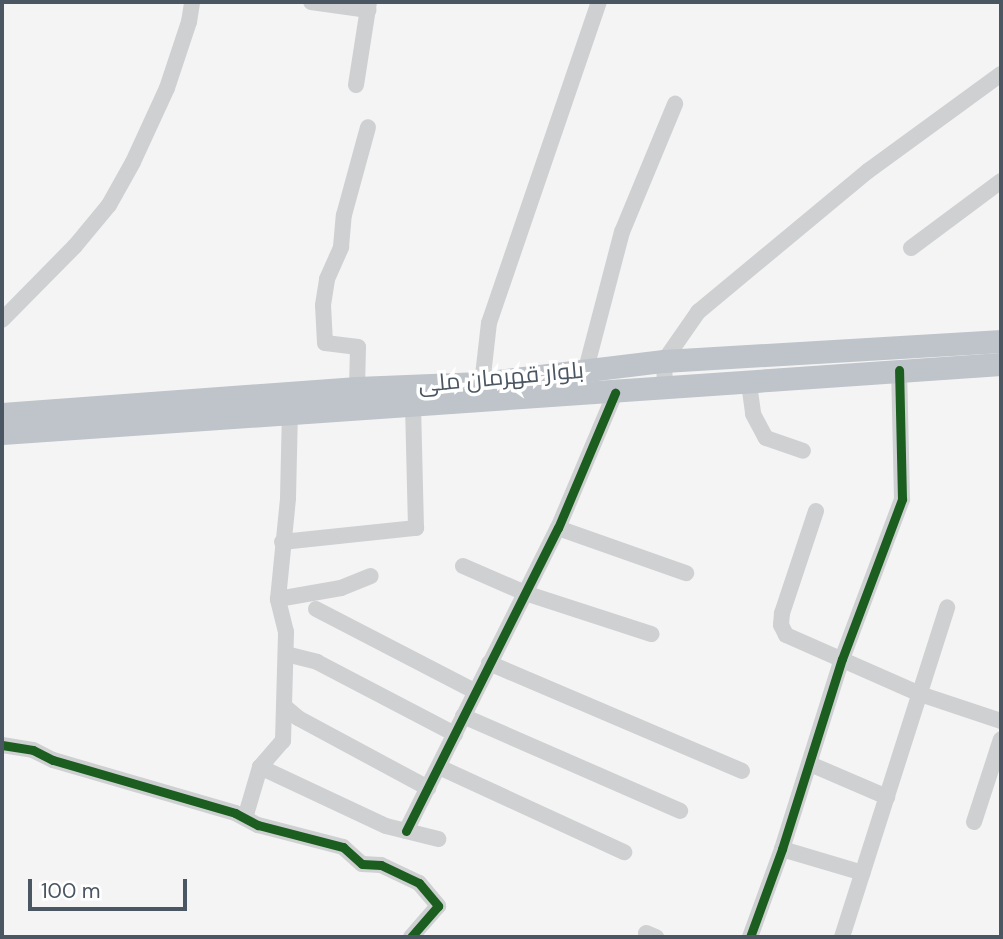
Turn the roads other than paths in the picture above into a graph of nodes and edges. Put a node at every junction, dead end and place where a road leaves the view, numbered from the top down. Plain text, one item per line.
1 (192, 2) edge
2 (312, 2) edge
3 (599, 2) edge
4 (368, 6) edge
5 (1001, 74) edge
6 (356, 85) dead end
7 (675, 104) dead end
8 (368, 127) dead end
9 (1001, 181) edge
10 (911, 248) dead end
11 (2, 320) edge
12 (1001, 341) edge
13 (664, 361) junction
14 (1001, 364) edge
15 (586, 369) junction
16 (899, 370) junction
17 (749, 384) junction
18 (357, 388) junction
19 (666, 388) junction
20 (481, 393) junction
21 (615, 393) junction
22 (413, 403) junction
23 (290, 411) junction
24 (2, 414) edge
25 (2, 433) edge
26 (803, 451) dead end
27 (816, 511) dead end
28 (558, 528) junction
29 (282, 542) junction
30 (463, 566) dead end
31 (686, 573) dead end
32 (371, 576) dead end
33 (525, 593) junction
34 (278, 599) junction
35 (947, 607) dead end
36 (316, 609) dead end
37 (651, 634) dead end
38 (286, 654) junction
39 (842, 659) junction
40 (489, 663) junction
41 (474, 691) junction
42 (920, 694) junction
43 (285, 707) junction
44 (463, 716) junction
45 (1001, 722) edge
46 (455, 734) junction
47 (1001, 739) edge
48 (2, 745) edge
49 (810, 764) junction
50 (439, 766) junction
51 (260, 767) junction
52 (742, 771) dead end
53 (428, 788) junction
54 (887, 797) junction
55 (680, 811) dead end
56 (245, 818) junction
57 (974, 822) dead end
58 (406, 831) junction
59 (438, 839) dead end
60 (782, 849) junction
61 (624, 852) dead end
62 (863, 873) junction
63 (411, 937) edge
64 (750, 937) edge
65 (842, 937) edge

1 - 11 street
2 - 4 street
3 - 20 street
4 - 6 street
5 - 13 street
7 - 15 street
8 - 18 street
9 - 10 street
12 - 13 highway, بلوار قهرمان ملی
13 - 15 highway, بلوار قهرمان ملی
13 - 19 street
14 - 16 highway, بلوار قهرمان ملی
15 - 20 highway, بلوار قهرمان ملی
16 - 17 highway, بلوار قهرمان ملی
16 - 39 street
17 - 19 highway, بلوار قهرمان ملی
17 - 26 street
18 - 20 highway, بلوار قهرمان ملی
18 - 24 highway, بلوار قهرمان ملی
19 - 21 highway, بلوار قهرمان ملی
20 - 21 highway, بلوار قهرمان ملی
20 - 22 highway, بلوار قهرمان ملی
21 - 28 street
22 - 23 highway, بلوار قهرمان ملی
22 - 29 street
23 - 25 highway, بلوار قهرمان ملی
23 - 29 street
27 - 39 street
28 - 31 street
28 - 33 street
29 - 34 street
30 - 33 street
32 - 34 street
33 - 37 street
33 - 40 street
34 - 38 street
35 - 42 street
36 - 41 street
38 - 43 street
38 - 46 street
39 - 42 street
39 - 49 street
40 - 41 street
40 - 52 street
41 - 44 street
42 - 45 street
42 - 54 street
43 - 51 street
43 - 53 street
44 - 46 street
44 - 55 street
46 - 50 street
47 - 57 street
48 - 56 street
49 - 54 street
49 - 60 street
50 - 53 street
50 - 61 street
51 - 56 street
51 - 58 street
53 - 58 street
54 - 62 street
56 - 63 street
58 - 59 street
60 - 62 street
60 - 64 street
62 - 65 street

